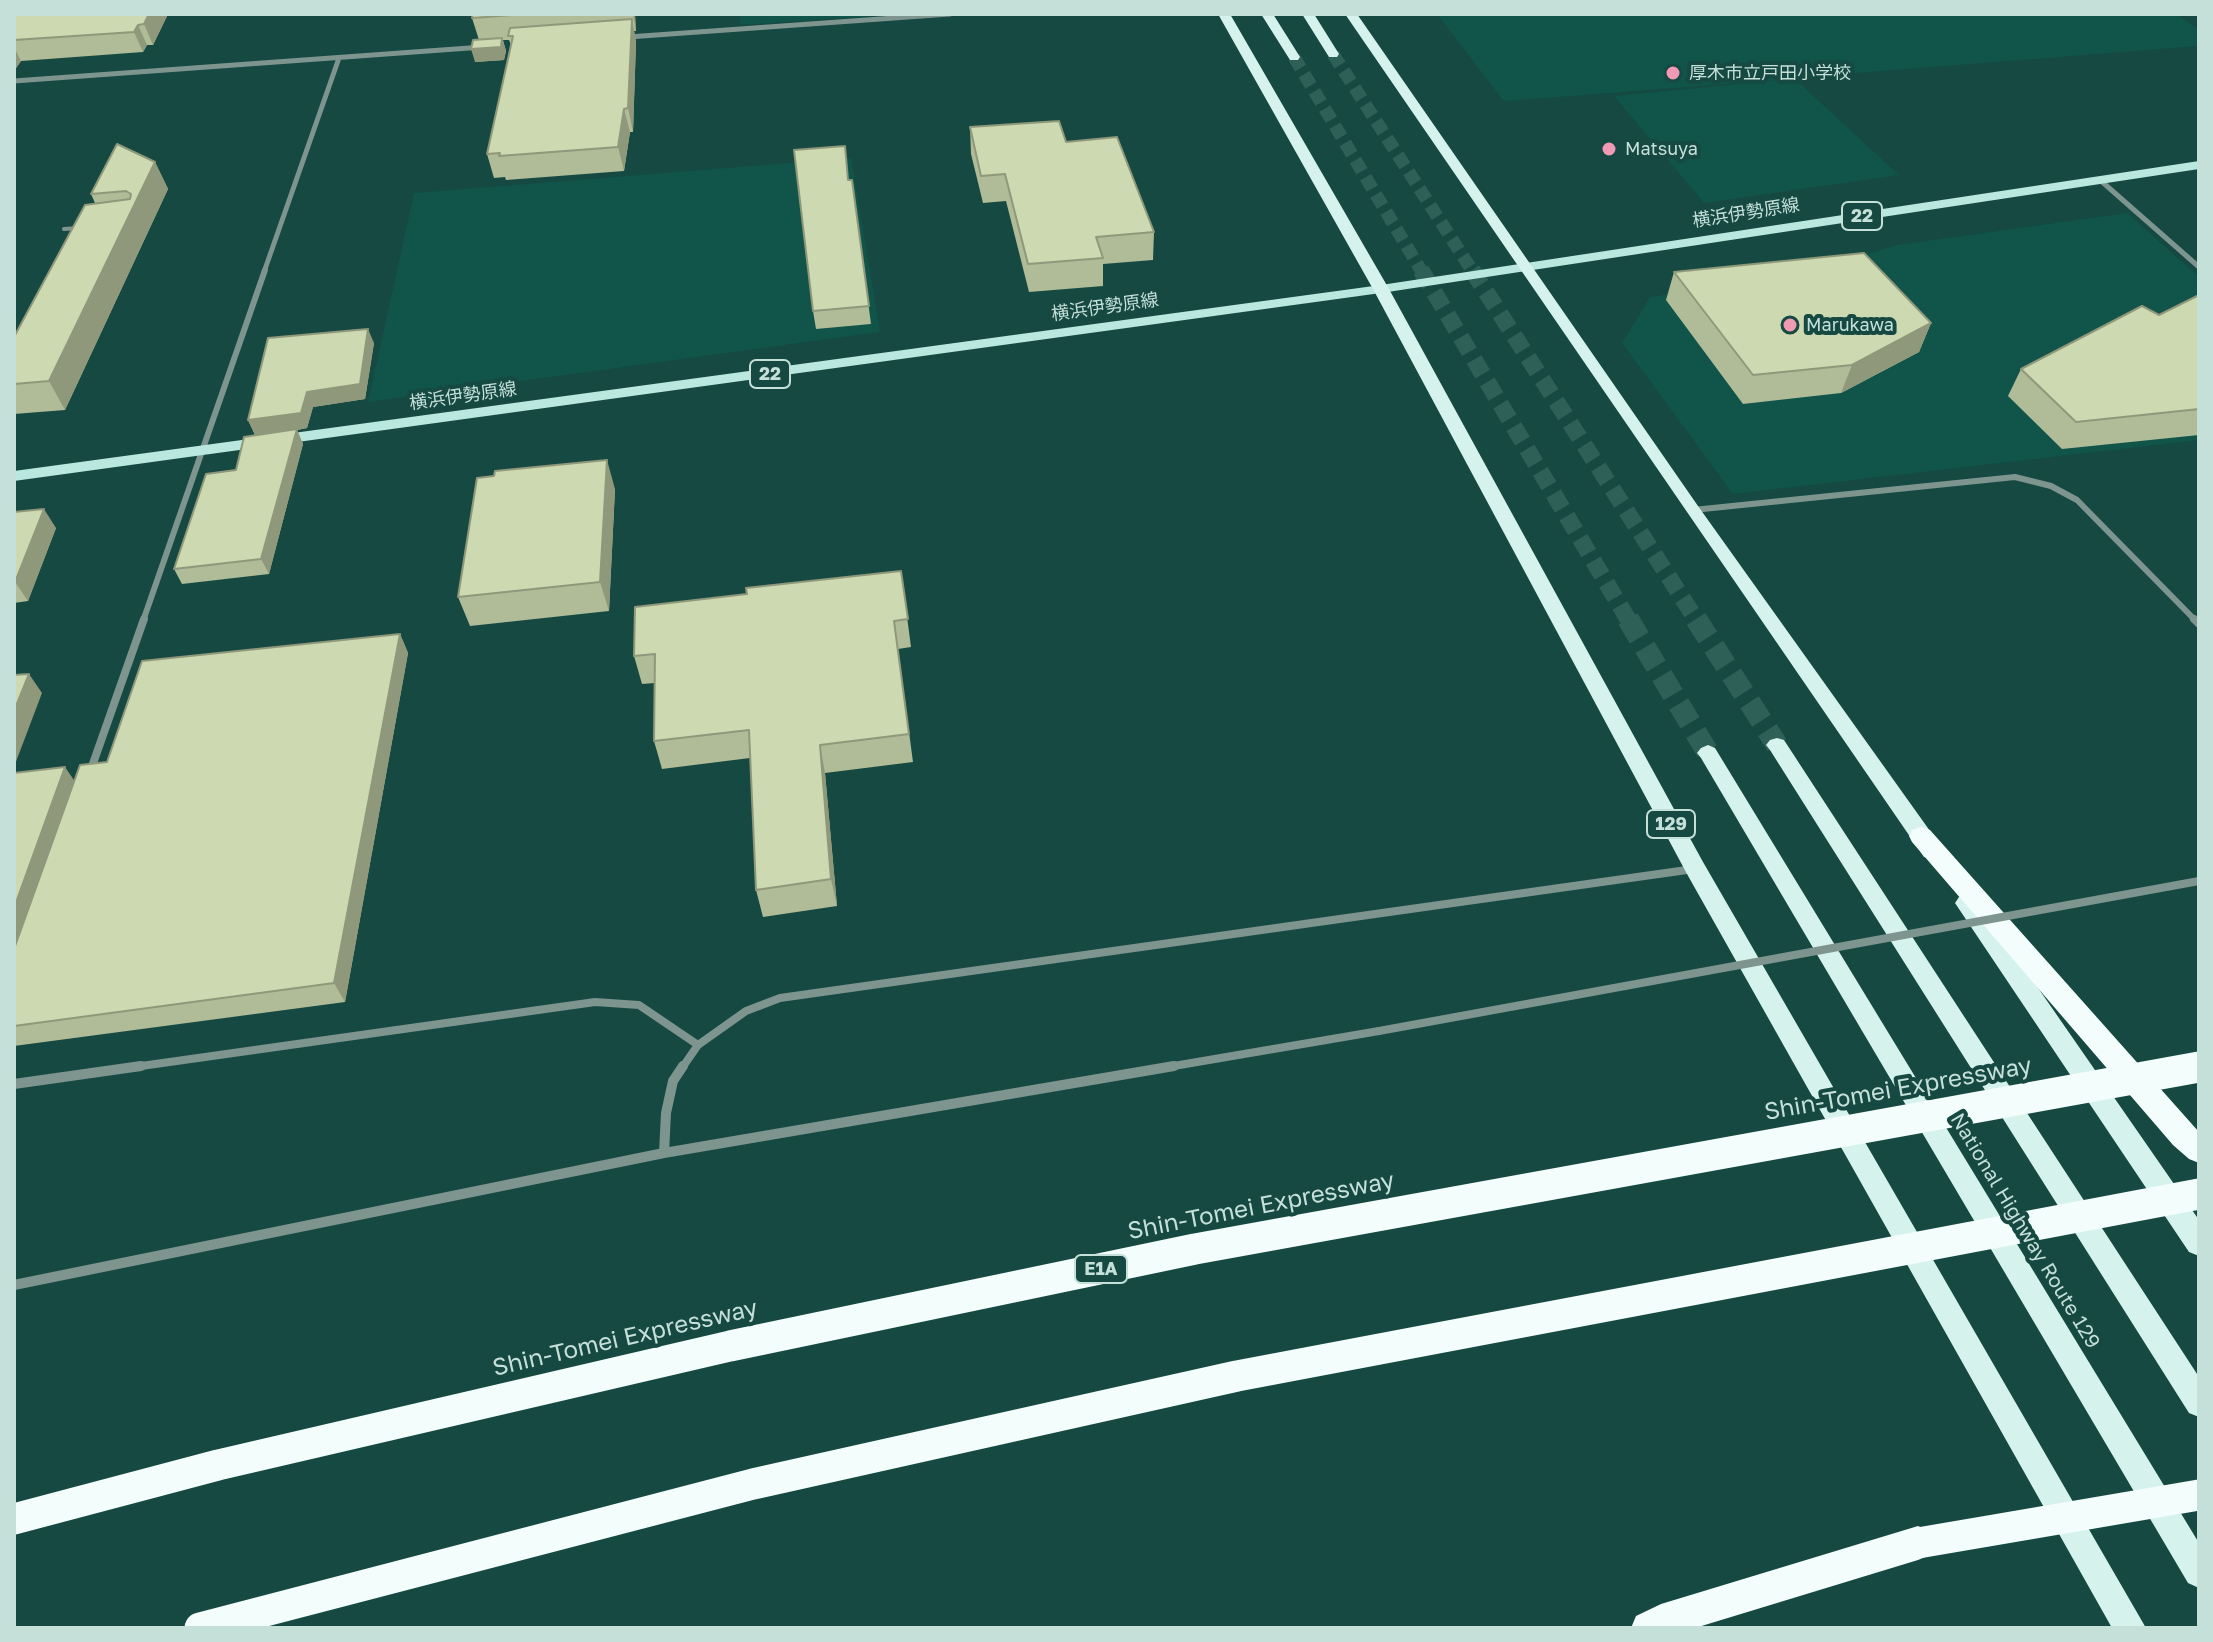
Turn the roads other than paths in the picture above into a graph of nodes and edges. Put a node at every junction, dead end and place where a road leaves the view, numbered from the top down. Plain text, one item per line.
1 (950, 14) edge
2 (1224, 14) edge
3 (1267, 14) edge
4 (1308, 14) edge
5 (1351, 14) edge
6 (621, 37) edge
7 (496, 46) edge
8 (1333, 54) tunnel mouth
9 (1294, 57) tunnel mouth
10 (339, 58) junction
11 (14, 81) edge
12 (2199, 165) edge
13 (2100, 180) junction
14 (86, 228) edge
15 (64, 229) dead end
16 (1525, 267) junction
17 (2199, 267) edge
18 (1381, 289) junction
19 (202, 452) junction
20 (14, 476) edge
21 (1692, 510) junction
22 (2199, 624) edge
23 (1777, 745) tunnel mouth
24 (1708, 753) tunnel mouth
25 (87, 782) edge
26 (1921, 836) junction
27 (1695, 868) junction
28 (2199, 881) edge
29 (698, 1045) junction
30 (2199, 1067) edge
31 (14, 1084) edge
32 (2199, 1150) edge
33 (664, 1153) junction
34 (2199, 1194) edge
35 (2199, 1243) edge
36 (14, 1285) edge
37 (2199, 1403) edge
38 (2199, 1495) edge
39 (14, 1519) edge
40 (2199, 1572) edge
41 (200, 1628) edge
42 (1648, 1628) edge
43 (2130, 1628) edge

1 - 6 street
2 - 18 highway, 129
3 - 9 highway
4 - 8 highway
5 - 16 highway
7 - 10 street
10 - 11 street
10 - 19 street
12 - 13 main road, 横浜伊勢原線 / 22
13 - 16 main road, 横浜伊勢原線 / 22
13 - 17 street
14 - 15 lane
16 - 18 main road, 横浜伊勢原線 / 22
16 - 21 highway
18 - 19 main road, 横浜伊勢原線 / 22
18 - 27 highway, 129
19 - 20 main road, 横浜伊勢原線 / 22
19 - 25 street
21 - 22 street
21 - 26 highway
23 - 37 highway
24 - 40 highway, National Highway Route 129
26 - 32 highway
26 - 35 highway
27 - 29 street
27 - 43 highway, 129
28 - 33 street, bridge
29 - 31 street
29 - 33 street
30 - 39 highway, Shin-Tomei Expressway / E1A, bridge
33 - 36 street
34 - 41 highway, bridge
38 - 42 highway, bridge

